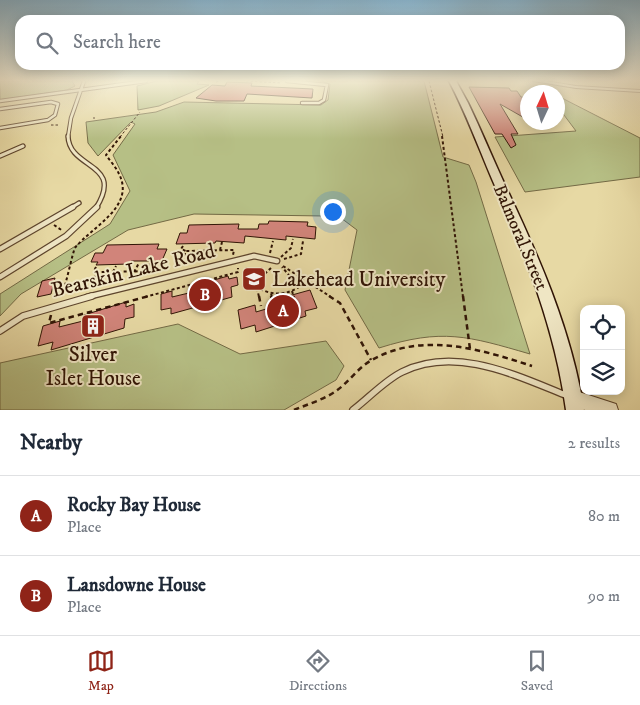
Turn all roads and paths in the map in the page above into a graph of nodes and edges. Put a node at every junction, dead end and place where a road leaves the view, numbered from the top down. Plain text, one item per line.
1 (23, 100) edge
2 (78, 100) edge
3 (324, 100) edge
4 (435, 100) edge
5 (461, 100) edge
6 (302, 103) dead end
7 (1, 104) edge
8 (0, 128) edge
9 (23, 146) dead end
10 (0, 156) edge
11 (79, 203) dead end
12 (48, 221) junction
13 (67, 234) junction
14 (293, 239) dead end
15 (273, 241) dead end
16 (303, 241) dead end
17 (222, 242) dead end
18 (202, 245) dead end
19 (232, 245) dead end
20 (182, 246) dead end
21 (0, 249) edge
22 (199, 250) junction
23 (220, 250) junction
24 (231, 250) junction
25 (186, 251) junction
26 (268, 259) junction
27 (234, 261) junction
28 (277, 262) junction
29 (139, 263) dead end
30 (149, 265) dead end
31 (116, 266) dead end
32 (96, 267) dead end
33 (179, 269) dead end
34 (162, 271) dead end
35 (113, 272) junction
36 (134, 272) junction
37 (146, 272) junction
38 (97, 274) junction
39 (0, 277) edge
40 (257, 288) junction
41 (292, 291) junction
42 (271, 294) junction
43 (83, 299) junction
44 (294, 299) dead end
45 (273, 305) dead end
46 (54, 306) junction
47 (261, 306) dead end
48 (0, 331) edge
49 (470, 349) dead end
50 (371, 361) dead end
51 (574, 404) edge
52 (353, 410) edge
53 (610, 410) edge

1 - 7 lane
2 - 13 lane
3 - 6 lane
4 - 49 path
5 - 51 main road, Balmoral Street
7 - 8 lane
9 - 10 lane
11 - 12 lane
12 - 13 path
12 - 21 lane
13 - 39 lane
14 - 28 path
15 - 26 path
16 - 28 path
17 - 23 path
18 - 22 path
19 - 24 path
20 - 25 path
22 - 23 path
22 - 25 path
23 - 24 path
24 - 27 path
25 - 33 path
26 - 27 lane, Bearskin Lake Road
26 - 28 lane, Bearskin Lake Road
27 - 43 lane, Bearskin Lake Road
27 - 46 path
28 - 40 path
28 - 41 path
28 - 50 path
29 - 36 path
30 - 37 path
31 - 35 path
32 - 38 path
34 - 37 path
35 - 36 path
35 - 38 path
36 - 37 path
38 - 43 path
40 - 42 path
40 - 47 path
41 - 42 path
41 - 44 path
42 - 45 path
43 - 46 lane, Bearskin Lake Road
46 - 48 lane, Bearskin Lake Road
51 - 52 lane
51 - 53 street

